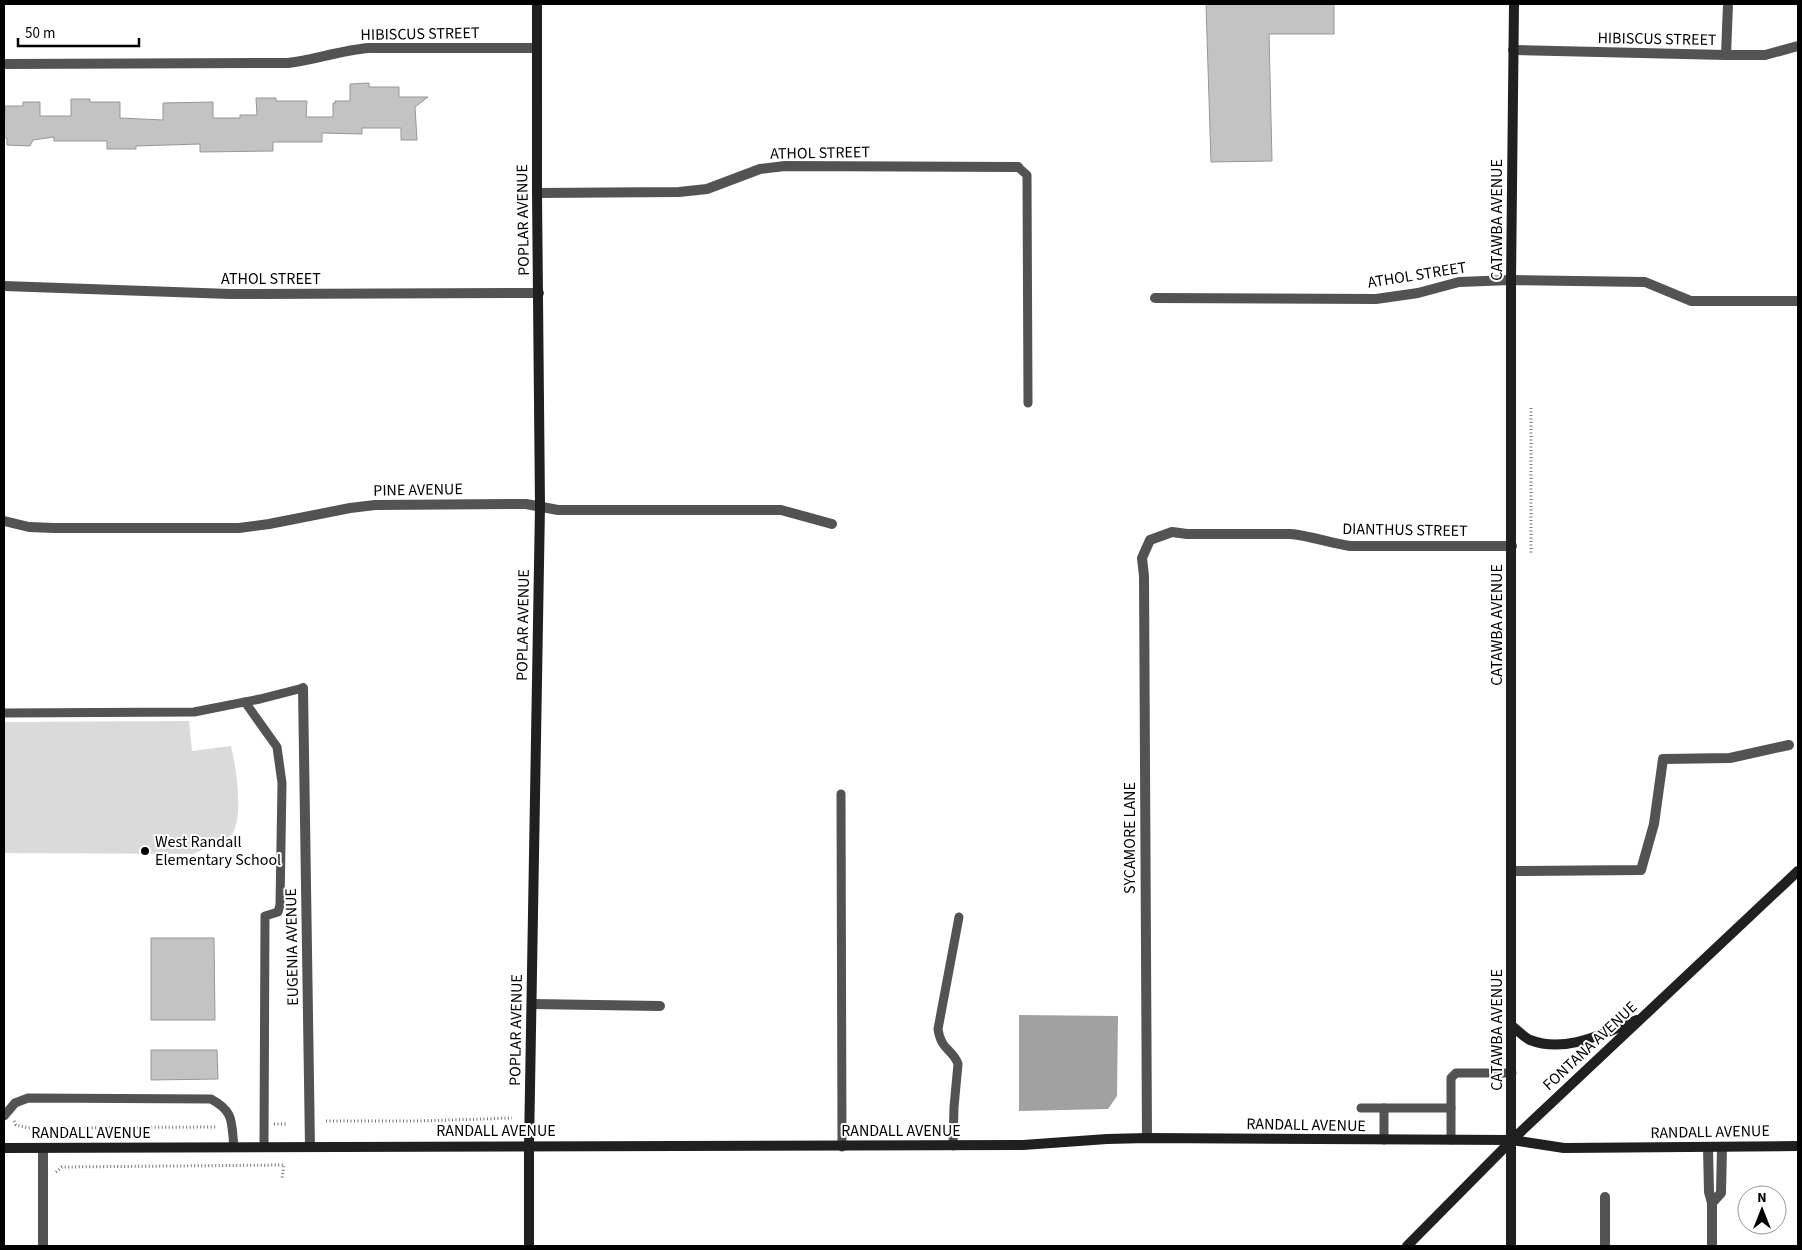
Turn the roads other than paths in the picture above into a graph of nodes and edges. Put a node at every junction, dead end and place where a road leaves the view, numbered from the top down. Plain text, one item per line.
1 (538, 4) edge
2 (1514, 4) edge
3 (1728, 4) edge
4 (1798, 46) edge
5 (537, 48) junction
6 (1514, 50) junction
7 (1726, 55) junction
8 (4, 64) edge
9 (1018, 168) joint
10 (537, 193) junction
11 (1512, 280) junction
12 (4, 286) edge
13 (539, 293) junction
14 (1155, 298) dead end
15 (1798, 301) edge
16 (1028, 403) dead end
17 (540, 506) junction
18 (4, 521) edge
19 (832, 524) dead end
20 (1150, 540) joint
21 (1512, 546) junction
22 (303, 688) joint
23 (245, 702) junction
24 (4, 713) edge
25 (1789, 745) dead end
26 (841, 794) dead end
27 (1512, 871) junction
28 (1798, 871) edge
29 (959, 917) dead end
30 (532, 1004) junction
31 (660, 1006) dead end
32 (1642, 1017) junction
33 (1512, 1026) junction
34 (1512, 1073) junction
35 (1361, 1108) dead end
36 (1384, 1108) junction
37 (1451, 1108) junction
38 (4, 1116) edge
39 (1147, 1138) junction
40 (1384, 1140) junction
41 (1451, 1140) junction
42 (1512, 1140) junction
43 (529, 1146) junction
44 (952, 1146) junction
45 (1798, 1146) edge
46 (234, 1147) junction
47 (264, 1147) junction
48 (310, 1147) junction
49 (842, 1147) junction
50 (1708, 1147) junction
51 (1722, 1147) junction
52 (4, 1148) edge
53 (44, 1148) junction
54 (1605, 1197) dead end
55 (1712, 1203) junction
56 (43, 1246) edge
57 (529, 1246) edge
58 (1406, 1246) edge
59 (1511, 1246) edge
60 (1605, 1246) edge
61 (1712, 1246) edge

1 - 5 street, POPLAR AVENUE
2 - 6 street, CATAWBA AVENUE
3 - 7 street
4 - 7 street, HIBISCUS STREET
5 - 8 street, HIBISCUS STREET
5 - 10 street, POPLAR AVENUE
6 - 7 street, HIBISCUS STREET
6 - 11 street, CATAWBA AVENUE
9 - 10 street, ATHOL STREET
9 - 16 lane
10 - 13 street, POPLAR AVENUE
11 - 14 street, ATHOL STREET
11 - 15 street, ATHOL STREET
11 - 21 street, CATAWBA AVENUE
12 - 13 street, ATHOL STREET
13 - 17 street, POPLAR AVENUE
17 - 18 street, PINE AVENUE
17 - 19 street, PINE AVENUE
17 - 30 street, POPLAR AVENUE
20 - 21 street, DIANTHUS STREET
20 - 39 street, SYCAMORE LANE
21 - 27 street, CATAWBA AVENUE
22 - 23 lane
22 - 48 street, EUGENIA AVENUE
23 - 24 lane
23 - 47 lane
25 - 27 street
26 - 49 lane
27 - 33 street, CATAWBA AVENUE
28 - 32 street, FONTANA AVENUE
29 - 44 lane
30 - 31 street
30 - 43 street, POPLAR AVENUE
32 - 33 street
32 - 42 street, FONTANA AVENUE
33 - 34 street, CATAWBA AVENUE
34 - 37 lane
34 - 42 street, CATAWBA AVENUE
35 - 36 lane
36 - 37 lane
36 - 40 lane
37 - 41 lane
38 - 46 lane
39 - 40 street, RANDALL AVENUE
39 - 44 street, RANDALL AVENUE
40 - 41 street, RANDALL AVENUE
41 - 42 street, RANDALL AVENUE
42 - 50 street, RANDALL AVENUE
42 - 58 street, FONTANA AVENUE
42 - 59 street, CATAWBA AVENUE
43 - 48 street, RANDALL AVENUE
43 - 49 street, RANDALL AVENUE
43 - 57 street, POPLAR AVENUE
44 - 49 street, RANDALL AVENUE
45 - 51 street, RANDALL AVENUE
46 - 47 street, RANDALL AVENUE
46 - 53 street, RANDALL AVENUE
47 - 48 street, RANDALL AVENUE
50 - 51 street, RANDALL AVENUE
50 - 55 street
51 - 55 street
52 - 53 street, RANDALL AVENUE
53 - 56 street
54 - 60 street
55 - 61 street

